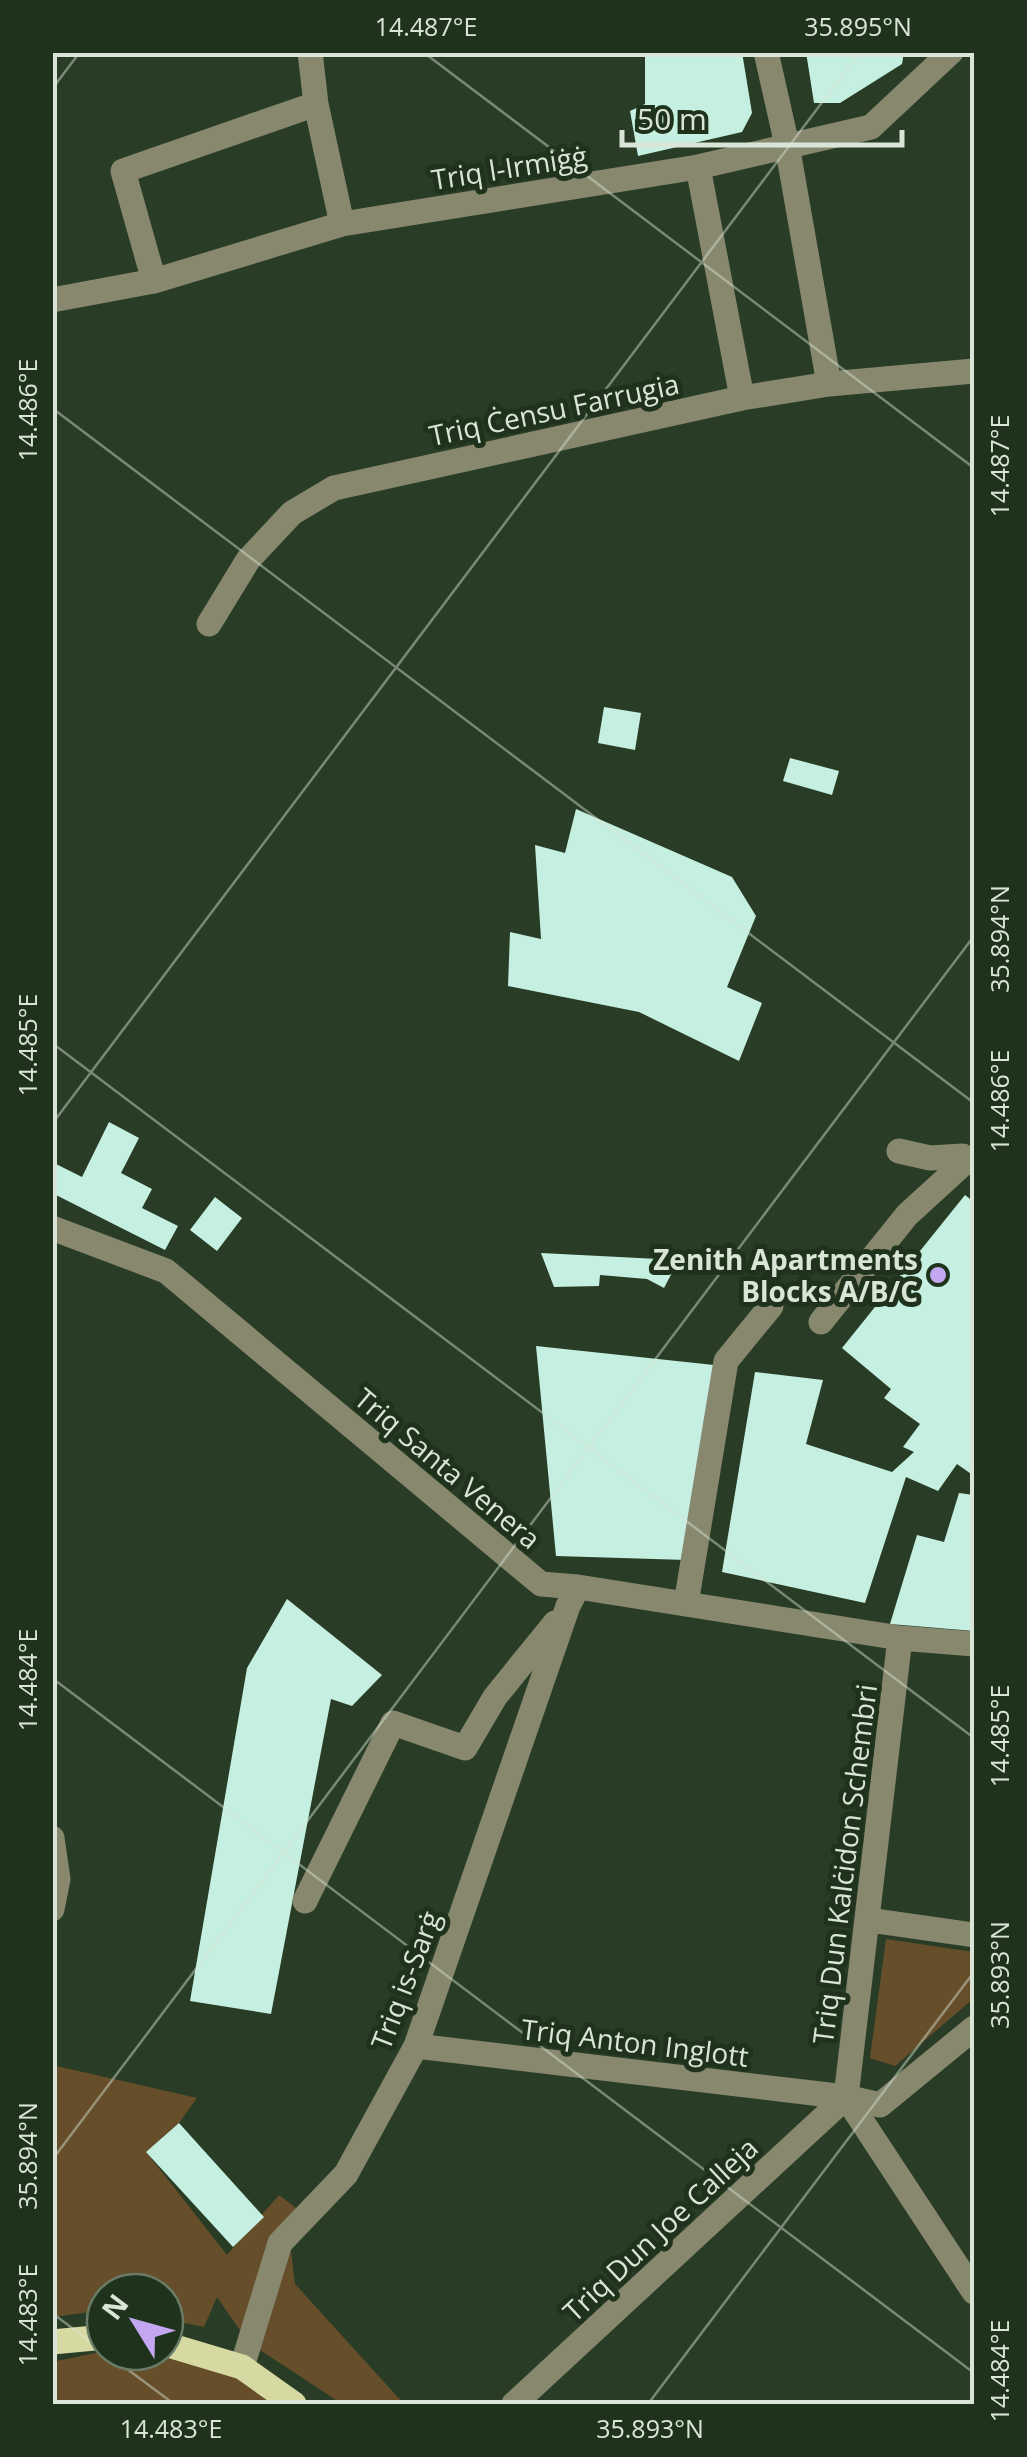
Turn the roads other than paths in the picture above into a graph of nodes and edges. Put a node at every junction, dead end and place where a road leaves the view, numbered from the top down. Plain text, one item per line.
1 (310, 52) edge
2 (766, 52) edge
3 (951, 52) edge
4 (316, 104) junction
5 (786, 145) junction
6 (698, 167) junction
7 (342, 224) junction
8 (154, 281) junction
9 (52, 300) edge
10 (974, 371) edge
11 (829, 384) junction
12 (742, 398) junction
13 (209, 624) dead end
14 (899, 1150) dead end
15 (969, 1157) edge
16 (52, 1228) edge
17 (772, 1306) dead end
18 (821, 1322) dead end
19 (573, 1596) junction
20 (686, 1604) junction
21 (900, 1638) junction
22 (974, 1644) edge
23 (52, 1838) edge
24 (305, 1901) dead end
25 (52, 1909) edge
26 (869, 1920) junction
27 (974, 1935) edge
28 (974, 2028) edge
29 (416, 2046) junction
30 (846, 2097) junction
31 (974, 2292) edge
32 (85, 2338) edge
33 (52, 2342) edge
34 (185, 2350) edge
35 (242, 2366) junction
36 (294, 2404) edge
37 (514, 2404) edge

1 - 4 street
2 - 5 street
3 - 5 street, Triq l-Irmiġġ
4 - 7 street
4 - 8 street
5 - 6 street, Triq l-Irmiġġ
5 - 11 street
6 - 7 street, Triq l-Irmiġġ
6 - 12 street
7 - 8 street, Triq l-Irmiġġ
8 - 9 street, Triq l-Irmiġġ
10 - 11 street, Triq Ċensu Farrugia
11 - 12 street, Triq Ċensu Farrugia
12 - 13 street, Triq Ċensu Farrugia
14 - 15 street
15 - 18 street
16 - 19 street, Triq Santa Venera
17 - 20 street
19 - 20 street, Triq Santa Venera
19 - 24 street
19 - 29 street, Triq is-Sarġ
20 - 21 street, Triq Santa Venera
21 - 22 street, Triq Santa Venera
21 - 26 street, Triq Dun Kalċidon Schembri
23 - 25 street
26 - 27 street
26 - 30 street, Triq Dun Kalċidon Schembri
28 - 30 street, Triq Anton Inglott
29 - 30 street, Triq Anton Inglott
29 - 35 street, Triq is-Sarġ
30 - 31 street
30 - 37 street, Triq Dun Joe Calleja
32 - 33 main road
34 - 35 main road
35 - 36 main road

